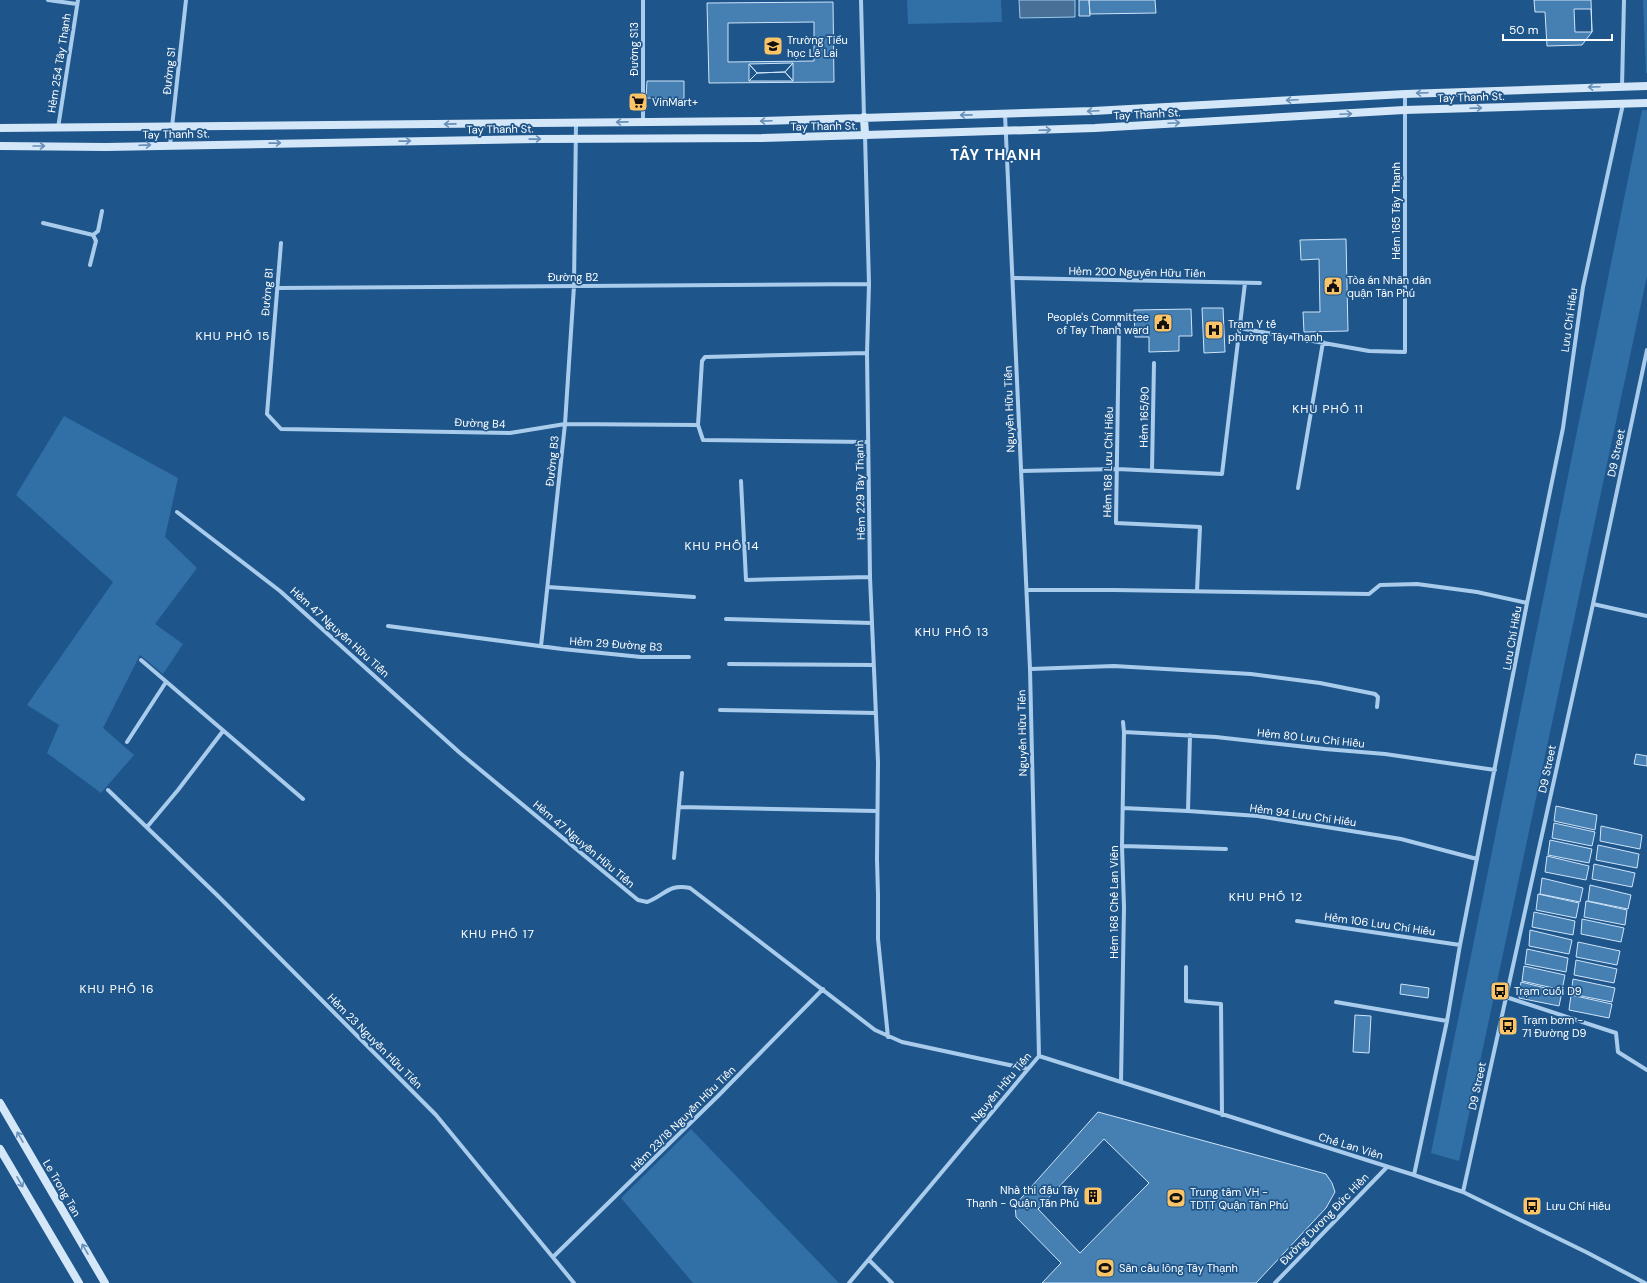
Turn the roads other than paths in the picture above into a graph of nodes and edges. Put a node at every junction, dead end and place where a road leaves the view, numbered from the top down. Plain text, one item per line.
1 (48, 0) edge
2 (186, 0) edge
3 (642, 0) edge
4 (861, 0) edge
5 (1624, 0) edge
6 (77, 2) edge
7 (1647, 86) edge
8 (1622, 87) junction
9 (1405, 94) junction
10 (1647, 103) edge
11 (1623, 104) junction
12 (1404, 110) junction
13 (1005, 114) junction
14 (864, 117) junction
15 (643, 121) junction
16 (576, 122) junction
17 (0, 128) edge
18 (172, 128) junction
19 (58, 129) junction
20 (1006, 132) junction
21 (865, 136) junction
22 (576, 139) junction
23 (170, 145) junction
24 (0, 146) edge
25 (102, 211) dead end
26 (43, 223) dead end
27 (93, 235) junction
28 (280, 243) dead end
29 (90, 264) dead end
30 (1013, 278) junction
31 (1245, 283) junction
32 (1260, 283) dead end
33 (869, 284) junction
34 (574, 286) junction
35 (276, 288) junction
36 (1119, 324) dead end
37 (1240, 328) junction
38 (1323, 342) junction
39 (1647, 350) edge
40 (867, 353) junction
41 (1154, 363) dead end
42 (267, 414) joint
43 (565, 424) junction
44 (698, 425) junction
45 (868, 442) junction
46 (1117, 469) junction
47 (1152, 470) junction
48 (1021, 471) junction
49 (741, 481) dead end
50 (1298, 488) dead end
51 (177, 512) dead end
52 (870, 577) junction
53 (548, 587) junction
54 (1027, 590) junction
55 (1197, 590) junction
56 (694, 597) dead end
57 (1527, 603) junction
58 (1593, 604) junction
59 (1647, 616) edge
60 (726, 620) dead end
61 (872, 623) junction
62 (388, 626) dead end
63 (541, 646) junction
64 (689, 656) dead end
65 (141, 660) dead end
66 (730, 664) dead end
67 (874, 665) junction
68 (1030, 669) junction
69 (166, 682) junction
70 (1377, 707) dead end
71 (720, 710) dead end
72 (876, 713) junction
73 (1123, 722) dead end
74 (223, 731) junction
75 (1124, 732) junction
76 (1190, 735) junction
77 (127, 742) dead end
78 (1495, 770) junction
79 (682, 773) dead end
80 (108, 790) dead end
81 (303, 800) dead end
82 (679, 806) junction
83 (1123, 808) junction
84 (1188, 810) junction
85 (877, 812) junction
86 (147, 827) junction
87 (1122, 846) junction
88 (1226, 849) dead end
89 (674, 858) dead end
90 (1477, 859) junction
91 (1297, 921) dead end
92 (1460, 945) junction
93 (1186, 967) dead end
94 (823, 989) junction
95 (1506, 997) junction
96 (1336, 1002) dead end
97 (1447, 1021) junction
98 (888, 1037) junction
99 (1039, 1056) junction
100 (1028, 1069) junction
101 (1647, 1070) edge
102 (1121, 1082) junction
103 (0, 1103) edge
104 (1222, 1115) junction
105 (0, 1148) edge
106 (1387, 1167) junction
107 (1414, 1175) junction
108 (1463, 1192) junction
109 (553, 1257) junction
110 (869, 1260) junction
111 (79, 1283) edge
112 (105, 1283) edge
113 (574, 1283) edge
114 (849, 1283) edge
115 (892, 1283) edge
116 (1275, 1283) edge
117 (1645, 1283) edge

1 - 6 street
2 - 18 street, Đường S1
3 - 15 street, Đường S13
4 - 14 street
5 - 8 street
6 - 19 street, Hẻm 254 Tây Thạnh
7 - 8 street, Tay Thanh St.
8 -> 9 street, Tay Thanh St.
9 - 12 street, Hẻm 165 Tây Thạnh
9 -> 13 street, Tay Thanh St.
10 - 11 street, Tay Thanh St.
12 -> 11 street, Tay Thanh St.
11 - 57 street, Lưu Chí Hiếu
20 -> 12 street, Tay Thanh St.
12 - 38 street, Hẻm 165 Tây Thạnh
13 -> 14 street, Tay Thanh St.
13 - 20 street, Nguyễn Hữu Tiến
14 -> 15 street, Tay Thanh St.
14 - 21 street
15 -> 16 street, Tay Thanh St.
16 -> 18 street, Tay Thanh St.
16 - 22 street, Đường B3
17 - 19 street, Tay Thanh St.
18 - 19 street, Tay Thanh St.
18 - 23 street, Đường S1
20 - 21 street, Tay Thanh St.
20 - 30 street, Nguyễn Hữu Tiến
21 - 22 street, Tay Thanh St.
21 - 33 street, Hẻm 229 Tây Thạnh
23 -> 22 street, Tay Thanh St.
22 - 34 street, Đường B3
24 -> 23 street, Tay Thanh St.
25 - 27 street
26 - 27 street
27 - 29 street
28 - 35 street, Đường B1
30 - 31 street, Hẻm 200 Nguyễn Hữu Tiến
30 - 48 street, Nguyễn Hữu Tiến
31 - 32 street, Hẻm 200 Nguyễn Hữu Tiến
31 - 37 street
33 - 34 street, Đường B2
33 - 40 street, Hẻm 229 Tây Thạnh
34 - 35 street, Đường B2
34 - 43 street, Đường B3
35 - 42 street, Đường B1
36 - 46 street, Hẻm 168 Lưu Chí Hiếu
37 - 38 street
37 - 47 street
38 - 50 street
39 - 58 street, D9 Street
40 - 44 street
40 - 45 street, Hẻm 229 Tây Thạnh
41 - 47 street, Hẻm 165/90
42 - 43 street, Đường B4
43 - 44 street, Đường B4
43 - 53 street, Đường B3
44 - 45 street
45 - 52 street, Hẻm 229 Tây Thạnh
46 - 47 street
46 - 48 street
46 - 55 street, Hẻm 168 Lưu Chí Hiếu
48 - 54 street, Nguyễn Hữu Tiến
49 - 52 street
51 - 94 street, Hẻm 47 Nguyễn Hữu Tiến
52 - 61 street, Hẻm 229 Tây Thạnh
53 - 56 street
53 - 63 street, Đường B3
54 - 55 street
54 - 68 street, Nguyễn Hữu Tiến
55 - 57 street
57 - 78 street, Lưu Chí Hiếu
58 - 59 street
58 - 95 street, D9 Street
60 - 61 street
61 - 67 street, Hẻm 229 Tây Thạnh
62 - 63 street
63 - 64 street, Hẻm 29 Đường B3
65 - 69 street
66 - 67 street
67 - 72 street, Hẻm 229 Tây Thạnh
68 - 70 street
68 - 99 street, Nguyễn Hữu Tiến
69 - 74 street
69 - 77 street
71 - 72 street
72 - 85 street, Hẻm 229 Tây Thạnh
73 - 75 street, Hẻm 168 Chế Lan Viên
74 - 81 street
74 - 86 street
75 - 76 street, Hẻm 80 Lưu Chí Hiếu
75 - 83 street, Hẻm 168 Chế Lan Viên
76 - 78 street, Hẻm 80 Lưu Chí Hiếu
76 - 84 street
78 - 90 street, Lưu Chí Hiếu
79 - 82 street
80 - 86 street, Hẻm 23 Nguyễn Hữu Tiến
82 - 85 street
82 - 89 street
83 - 84 street, Hẻm 94 Lưu Chí Hiếu
83 - 87 street, Hẻm 168 Chế Lan Viên
84 - 90 street, Hẻm 94 Lưu Chí Hiếu
85 - 98 street, Hẻm 229 Tây Thạnh
86 - 109 street, Hẻm 23 Nguyễn Hữu Tiến
87 - 88 street
87 - 102 street, Hẻm 168 Chế Lan Viên
90 - 92 street, Lưu Chí Hiếu
91 - 92 street, Hẻm 106 Lưu Chí Hiếu
92 - 97 street, Lưu Chí Hiếu
93 - 104 street
94 - 98 street, Hẻm 47 Nguyễn Hữu Tiến
94 - 109 street, Hẻm 23/18 Nguyễn Hữu Tiến
95 - 101 street
95 - 108 street, D9 Street
96 - 97 street
97 - 107 street, Lưu Chí Hiếu
98 - 100 street, Hẻm 47 Nguyễn Hữu Tiến
99 - 100 street, Nguyễn Hữu Tiến
99 - 102 street, Chế Lan Viên
100 - 110 street, Nguyễn Hữu Tiến
102 - 104 street, Chế Lan Viên
112 -> 103 street, Le Trong Tan
104 - 106 street, Chế Lan Viên
105 -> 111 street
106 - 107 street, Chế Lan Viên
106 - 116 street, Đường Dương Đức Hiền
107 - 108 street, Chế Lan Viên
108 - 117 street, Chế Lan Viên
109 - 113 street, Hẻm 23 Nguyễn Hữu Tiến
110 - 114 street, Nguyễn Hữu Tiến
110 - 115 street

